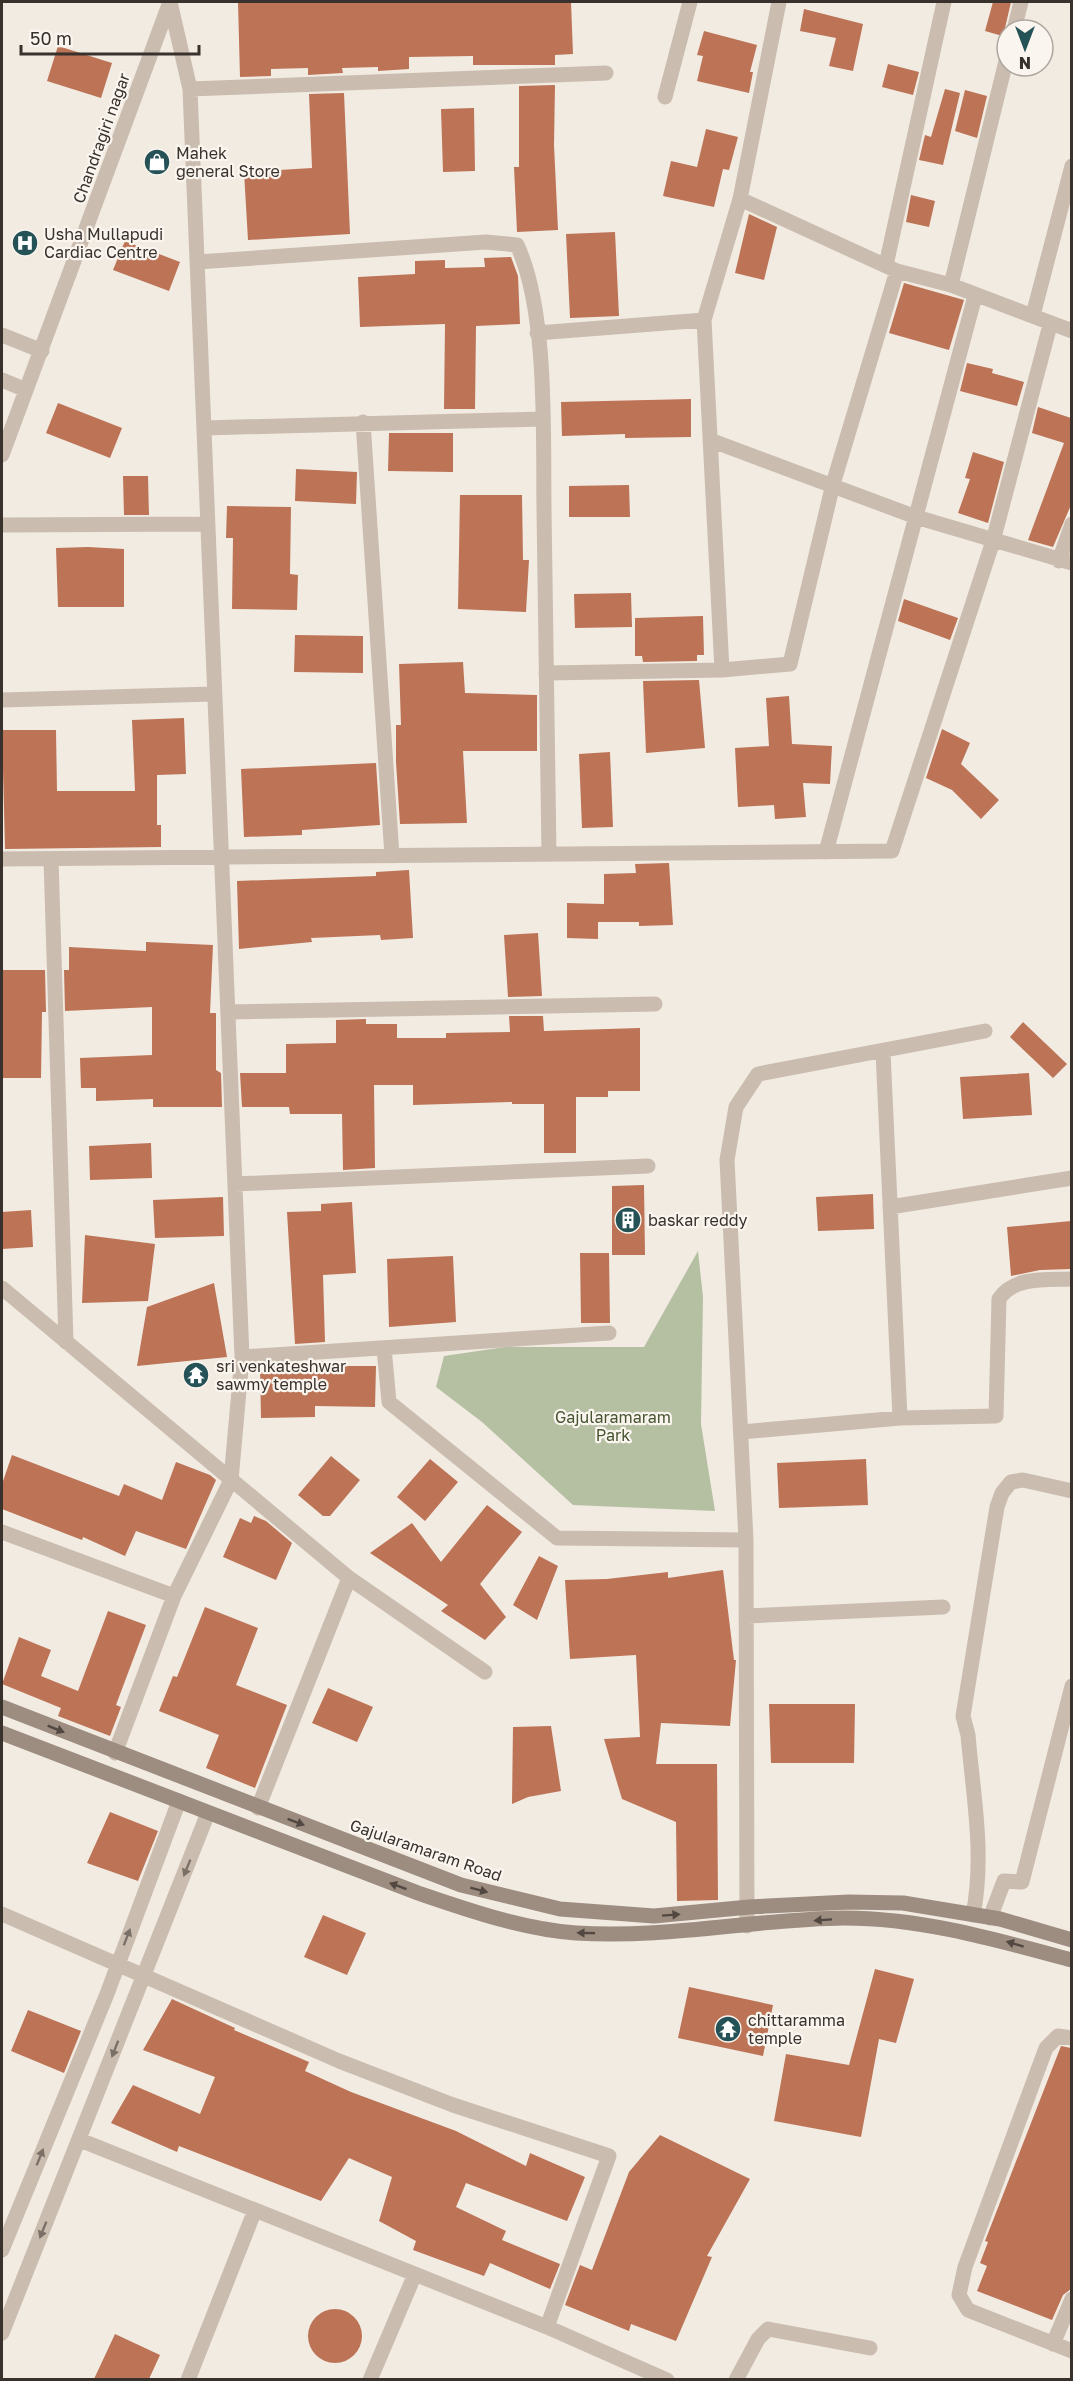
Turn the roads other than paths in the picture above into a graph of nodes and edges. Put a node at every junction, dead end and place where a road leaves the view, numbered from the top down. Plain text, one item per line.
1 (170, 2) edge
2 (690, 2) edge
3 (779, 2) edge
4 (944, 2) edge
5 (1021, 2) edge
6 (1017, 18) edge
7 (606, 73) dead end
8 (1002, 78) edge
9 (189, 89) junction
10 (665, 97) dead end
11 (1071, 166) edge
12 (740, 199) junction
13 (197, 262) junction
14 (891, 268) junction
15 (951, 285) junction
16 (975, 296) junction
17 (1033, 315) junction
18 (704, 320) junction
19 (1050, 325) junction
20 (1071, 331) edge
21 (537, 333) junction
22 (2, 335) edge
23 (42, 351) junction
24 (2, 380) edge
25 (27, 390) junction
26 (8, 417) edge
27 (542, 419) junction
28 (363, 422) junction
29 (204, 428) junction
30 (710, 440) junction
31 (2, 455) edge
32 (833, 484) junction
33 (916, 517) junction
34 (208, 524) junction
35 (1071, 524) edge
36 (2, 525) edge
37 (993, 541) junction
38 (1065, 562) edge
39 (722, 670) junction
40 (546, 673) junction
41 (213, 694) junction
42 (2, 700) edge
43 (826, 852) junction
44 (549, 855) junction
45 (392, 856) junction
46 (221, 857) junction
47 (2, 859) edge
48 (51, 859) junction
49 (655, 1004) dead end
50 (228, 1012) junction
51 (985, 1031) dead end
52 (883, 1052) junction
53 (648, 1166) dead end
54 (1071, 1178) edge
55 (235, 1184) junction
56 (890, 1206) junction
57 (1071, 1279) edge
58 (2, 1288) edge
59 (609, 1334) dead end
60 (66, 1342) junction
61 (384, 1348) junction
62 (242, 1357) junction
63 (900, 1418) junction
64 (741, 1432) junction
65 (231, 1480) junction
66 (1071, 1491) edge
67 (2, 1532) edge
68 (746, 1540) junction
69 (350, 1578) junction
70 (174, 1596) junction
71 (943, 1607) dead end
72 (747, 1616) junction
73 (485, 1672) dead end
74 (1071, 1686) edge
75 (2, 1707) edge
76 (2, 1733) edge
77 (115, 1753) junction
78 (178, 1801) junction
79 (258, 1808) junction
80 (208, 1813) junction
81 (979, 1882) junction
82 (1002, 1887) junction
83 (749, 1907) junction
84 (2, 1914) edge
85 (973, 1914) junction
86 (990, 1918) junction
87 (747, 1926) junction
88 (1071, 1940) edge
89 (1071, 1960) edge
90 (117, 1966) junction
91 (143, 1976) junction
92 (1071, 2038) edge
93 (80, 2140) junction
94 (255, 2210) junction
95 (2, 2250) edge
96 (415, 2274) junction
97 (1071, 2299) edge
98 (547, 2327) junction
99 (2, 2333) edge
100 (1053, 2344) junction
101 (870, 2348) dead end
102 (1071, 2351) edge
103 (188, 2379) edge
104 (370, 2379) edge
105 (667, 2379) edge
106 (736, 2379) edge

1 - 9 street
1 - 23 street, Chandragiri nagar
2 - 10 street
3 - 12 street
4 - 14 street
5 - 6 street
7 - 9 street
8 - 15 street
9 - 13 street
11 - 17 street
12 - 14 street
12 - 18 street
13 - 21 street
13 - 29 street
14 - 15 street
14 - 32 street
15 - 16 street
16 - 17 street
16 - 33 street
17 - 19 street
18 - 21 street
18 - 30 street
19 - 20 street
19 - 37 street
21 - 27 street
22 - 23 street
23 - 25 street, Chandragiri nagar
24 - 25 street
25 - 26 street, Chandragiri nagar
26 - 31 street, Chandragiri nagar
27 - 28 street
27 - 40 street
28 - 29 street
28 - 45 street
29 - 34 street
30 - 32 street
30 - 39 street
32 - 33 street
32 - 39 street
33 - 37 street
33 - 43 street
34 - 36 street
34 - 41 street
35 - 38 street
37 - 38 street
37 - 43 street
39 - 40 street
40 - 44 street
41 - 42 street
41 - 46 street
43 - 44 street
44 - 45 street
45 - 46 street
46 - 48 street
46 - 50 street
47 - 48 street
48 - 60 street
49 - 50 street
50 - 55 street
51 - 52 street
52 - 56 street
52 - 64 street
53 - 55 street
54 - 56 street
55 - 62 street
56 - 63 street
57 - 63 street
58 - 60 street
59 - 61 street
60 - 65 street
61 - 62 street
61 - 68 street
62 - 65 street
63 - 64 street
64 - 68 street
65 - 69 street
65 - 70 street
66 - 81 street
67 - 70 street
68 - 72 street
69 - 73 street
69 - 79 street
70 - 77 street
71 - 72 street
72 - 83 street
74 - 82 street
75 -> 77 main road, Gajularamaram Road
76 - 78 main road
77 - 79 main road, Gajularamaram Road
78 - 80 main road
90 -> 78 street
79 -> 83 main road, Gajularamaram Road
87 -> 80 main road
80 -> 91 street
81 - 82 street
81 - 85 street
82 - 86 street
83 - 85 main road, Gajularamaram Road
83 - 87 street
84 - 90 street
85 - 86 main road, Gajularamaram Road
86 - 88 main road, Gajularamaram Road
89 -> 87 main road
90 - 91 street
95 -> 90 street
91 -> 93 street
91 - 98 street
92 - 100 street
93 - 94 street
93 -> 99 street
94 - 96 street
94 - 103 street
96 - 98 street
96 - 104 street
97 - 100 street
98 - 105 street
100 - 102 street
101 - 106 street

